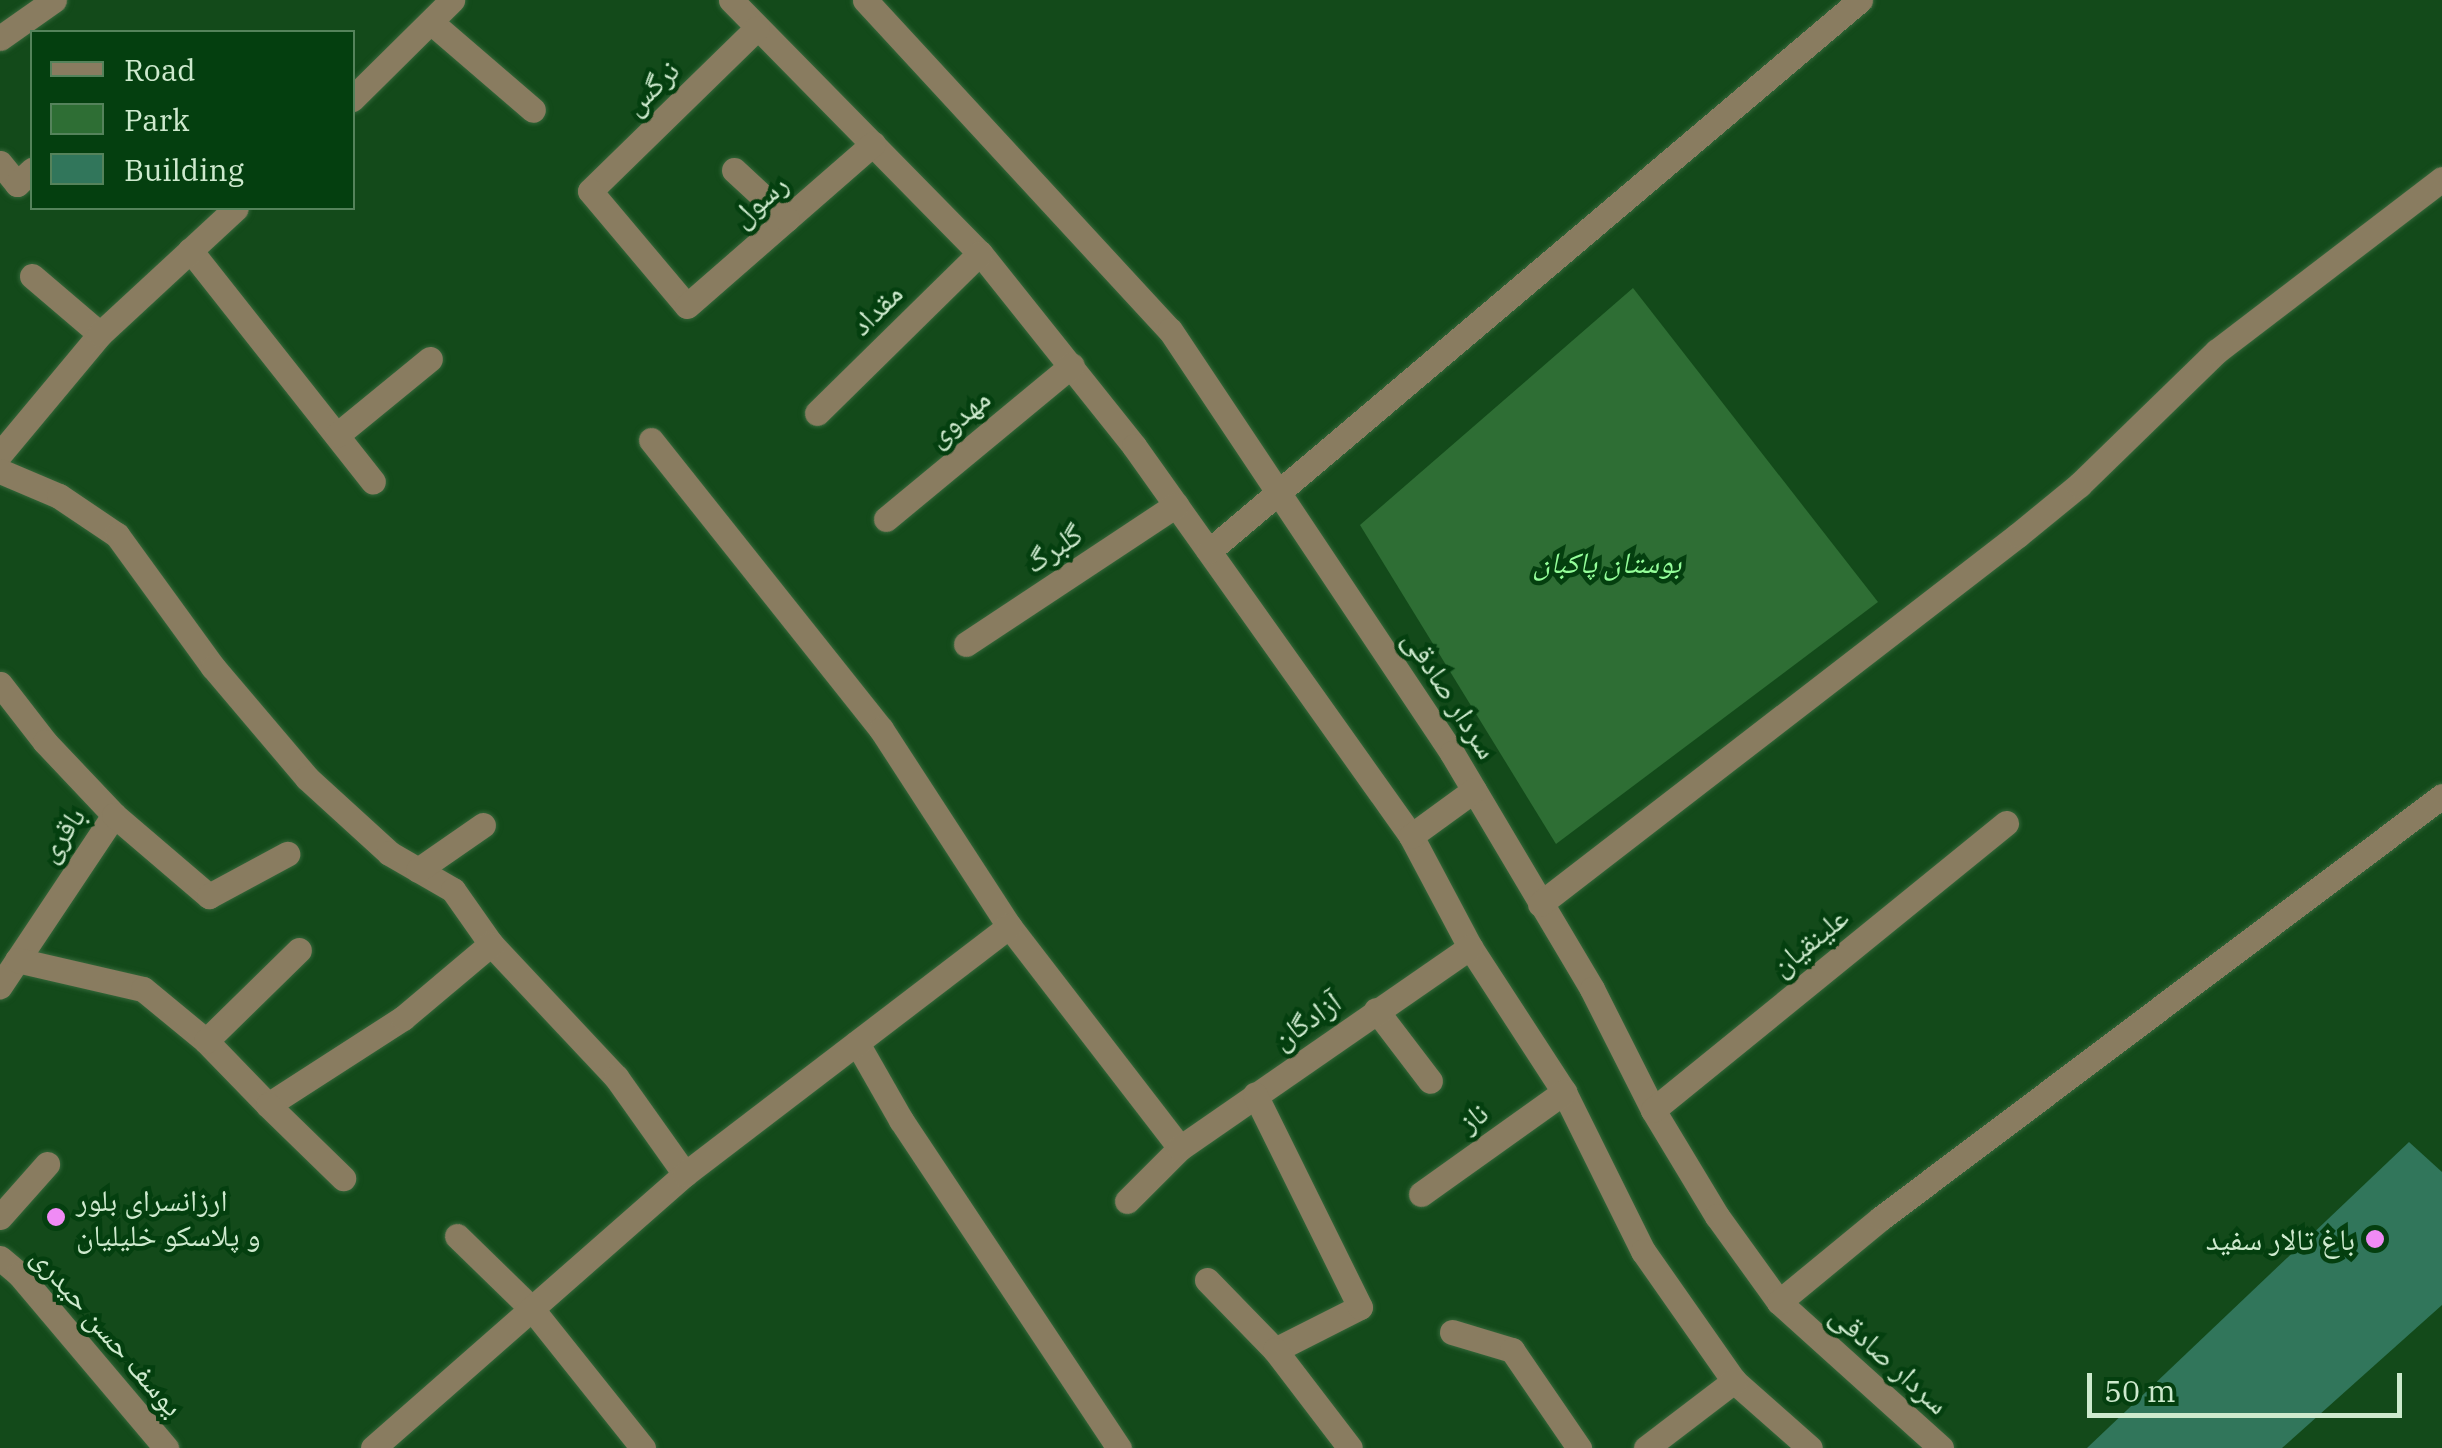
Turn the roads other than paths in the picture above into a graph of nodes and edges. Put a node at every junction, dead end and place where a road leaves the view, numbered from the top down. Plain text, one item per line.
1 (54, 0) edge
2 (452, 0) edge
3 (731, 0) edge
4 (865, 0) edge
5 (1860, 0) edge
6 (432, 23) junction
7 (757, 28) junction
8 (0, 38) edge
9 (355, 96) edge
10 (533, 110) dead end
11 (873, 144) junction
12 (0, 163) edge
13 (734, 170) dead end
14 (30, 172) edge
15 (2442, 179) edge
16 (234, 210) edge
17 (786, 219) junction
18 (190, 250) junction
19 (980, 252) junction
20 (32, 276) dead end
21 (687, 306) joint
22 (100, 334) junction
23 (430, 359) dead end
24 (1072, 365) junction
25 (817, 413) dead end
26 (336, 435) junction
27 (650, 440) dead end
28 (0, 454) edge
29 (0, 471) edge
30 (373, 482) dead end
31 (1278, 492) junction
32 (1176, 505) junction
33 (886, 519) dead end
34 (1209, 552) junction
35 (966, 644) dead end
36 (0, 684) edge
37 (1474, 790) junction
38 (2442, 796) edge
39 (114, 816) junction
40 (2006, 824) dead end
41 (483, 825) dead end
42 (1411, 836) junction
43 (287, 854) dead end
44 (418, 870) junction
45 (1540, 904) junction
46 (1009, 926) junction
47 (491, 944) junction
48 (1470, 947) junction
49 (299, 950) dead end
50 (17, 960) junction
51 (0, 986) edge
52 (1376, 1010) junction
53 (206, 1041) junction
54 (857, 1043) junction
55 (1430, 1081) dead end
56 (1564, 1092) junction
57 (1255, 1096) junction
58 (268, 1105) junction
59 (1653, 1110) junction
60 (1180, 1148) junction
61 (47, 1164) dead end
62 (685, 1174) junction
63 (343, 1178) dead end
64 (1420, 1194) dead end
65 (1127, 1201) dead end
66 (0, 1217) edge
67 (456, 1236) dead end
68 (0, 1258) edge
69 (1207, 1280) dead end
70 (1779, 1302) junction
71 (532, 1309) junction
72 (1452, 1332) dead end
73 (1276, 1350) junction
74 (1734, 1380) junction
75 (166, 1448) edge
76 (374, 1448) edge
77 (643, 1448) edge
78 (1119, 1448) edge
79 (1350, 1448) edge
80 (1579, 1448) edge
81 (1646, 1448) edge
82 (1810, 1448) edge
83 (1941, 1448) edge

1 - 8 street
2 - 6 street
3 - 7 street
4 - 31 street, سردار صادقی
5 - 31 street
6 - 9 street
6 - 10 street
7 - 11 street
7 - 21 street, نرگس
11 - 17 street, رسول
11 - 19 street
12 - 14 street
13 - 17 street
15 - 45 street
16 - 18 street
17 - 21 street, رسول
18 - 22 street
18 - 26 street
19 - 24 street
19 - 25 street, مقداد
20 - 22 street
22 - 28 street
23 - 26 street
24 - 32 street
24 - 33 street, مهدوی
26 - 30 street
27 - 46 street
29 - 44 street
31 - 34 street
31 - 37 street, سردار صادقی
32 - 34 street
32 - 35 street, گلبرگ
34 - 42 street
36 - 39 street, باقری
37 - 42 street
37 - 45 street, سردار صادقی
38 - 70 street
39 - 43 street
39 - 50 street, باقری
40 - 59 street, علینقیان
41 - 44 street
42 - 48 street
44 - 47 street
45 - 59 street, سردار صادقی
46 - 54 street
46 - 60 street
47 - 58 street
47 - 62 street
48 - 52 street, آزادگان
48 - 56 street
49 - 53 street
50 - 51 street, باقری
50 - 53 street
52 - 55 street
52 - 57 street, آزادگان
53 - 58 street
54 - 62 street
54 - 78 street
56 - 64 street, ناز
56 - 74 street
57 - 60 street, آزادگان
57 - 73 street
58 - 63 street
59 - 70 street, سردار صادقی
60 - 65 street, آزادگان
61 - 66 street
62 - 71 street
67 - 71 street
68 - 75 street, یوسف حسن حیدری
69 - 73 street
70 - 83 street, سردار صادقی
71 - 76 street
71 - 77 street
72 - 80 street
73 - 79 street
74 - 81 street
74 - 82 street

